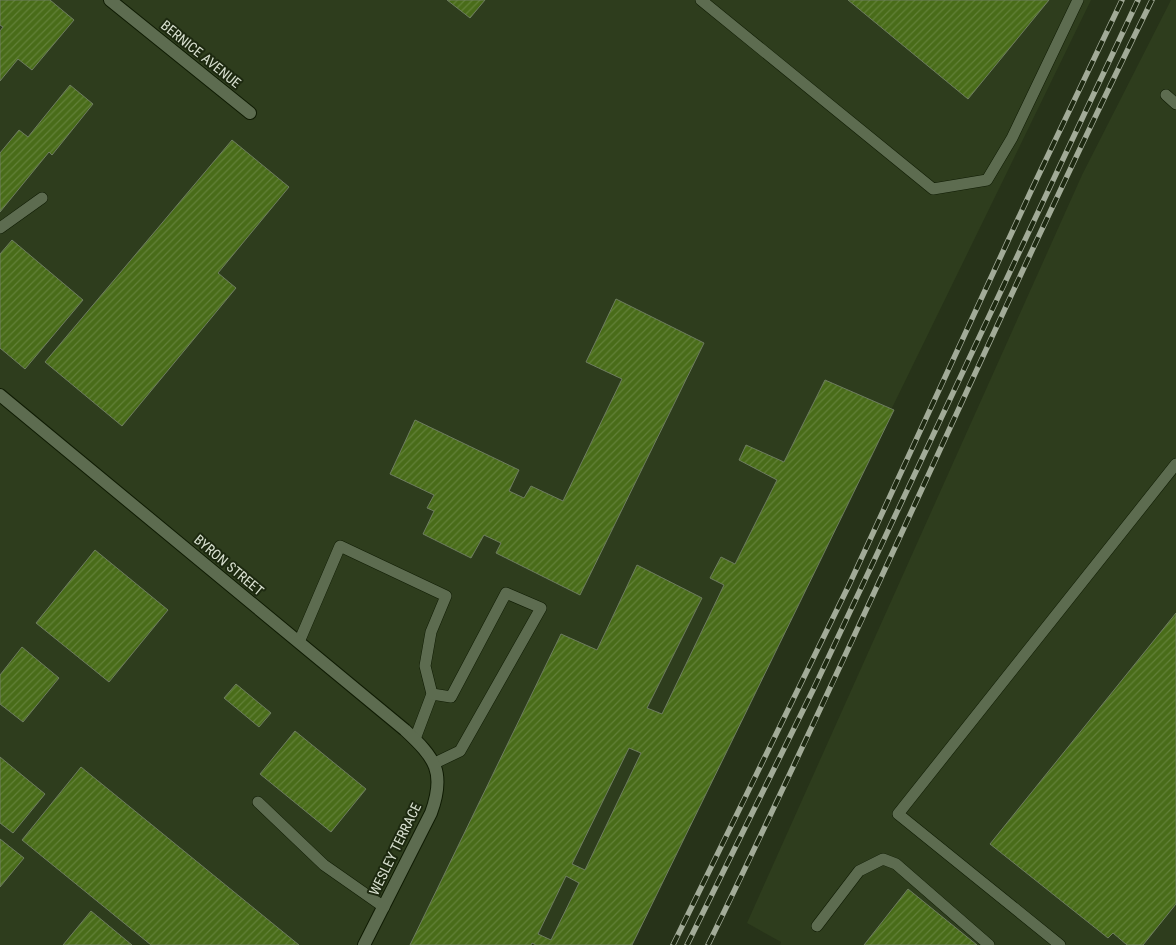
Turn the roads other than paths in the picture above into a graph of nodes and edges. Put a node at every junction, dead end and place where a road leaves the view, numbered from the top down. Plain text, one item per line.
1 (110, 0) edge
2 (701, 0) edge
3 (1078, 0) edge
4 (1166, 95) dead end
5 (1176, 104) edge
6 (250, 113) dead end
7 (42, 198) dead end
8 (0, 228) edge
9 (0, 395) edge
10 (1176, 464) edge
11 (299, 642) junction
12 (432, 694) junction
13 (414, 739) junction
14 (435, 763) junction
15 (258, 802) dead end
16 (384, 907) junction
17 (817, 926) dead end
18 (364, 945) edge
19 (989, 945) edge
20 (1060, 945) edge

1 - 6 street, BERNICE AVENUE
2 - 3 lane
4 - 5 lane
7 - 8 lane
9 - 11 street, BYRON STREET
10 - 20 lane
11 - 12 lane
11 - 13 street, BYRON STREET
12 - 13 lane
12 - 14 lane
13 - 14 street, BYRON STREET
14 - 16 street, WESLEY TERRACE
15 - 16 lane
16 - 18 street, WESLEY TERRACE
17 - 19 lane

